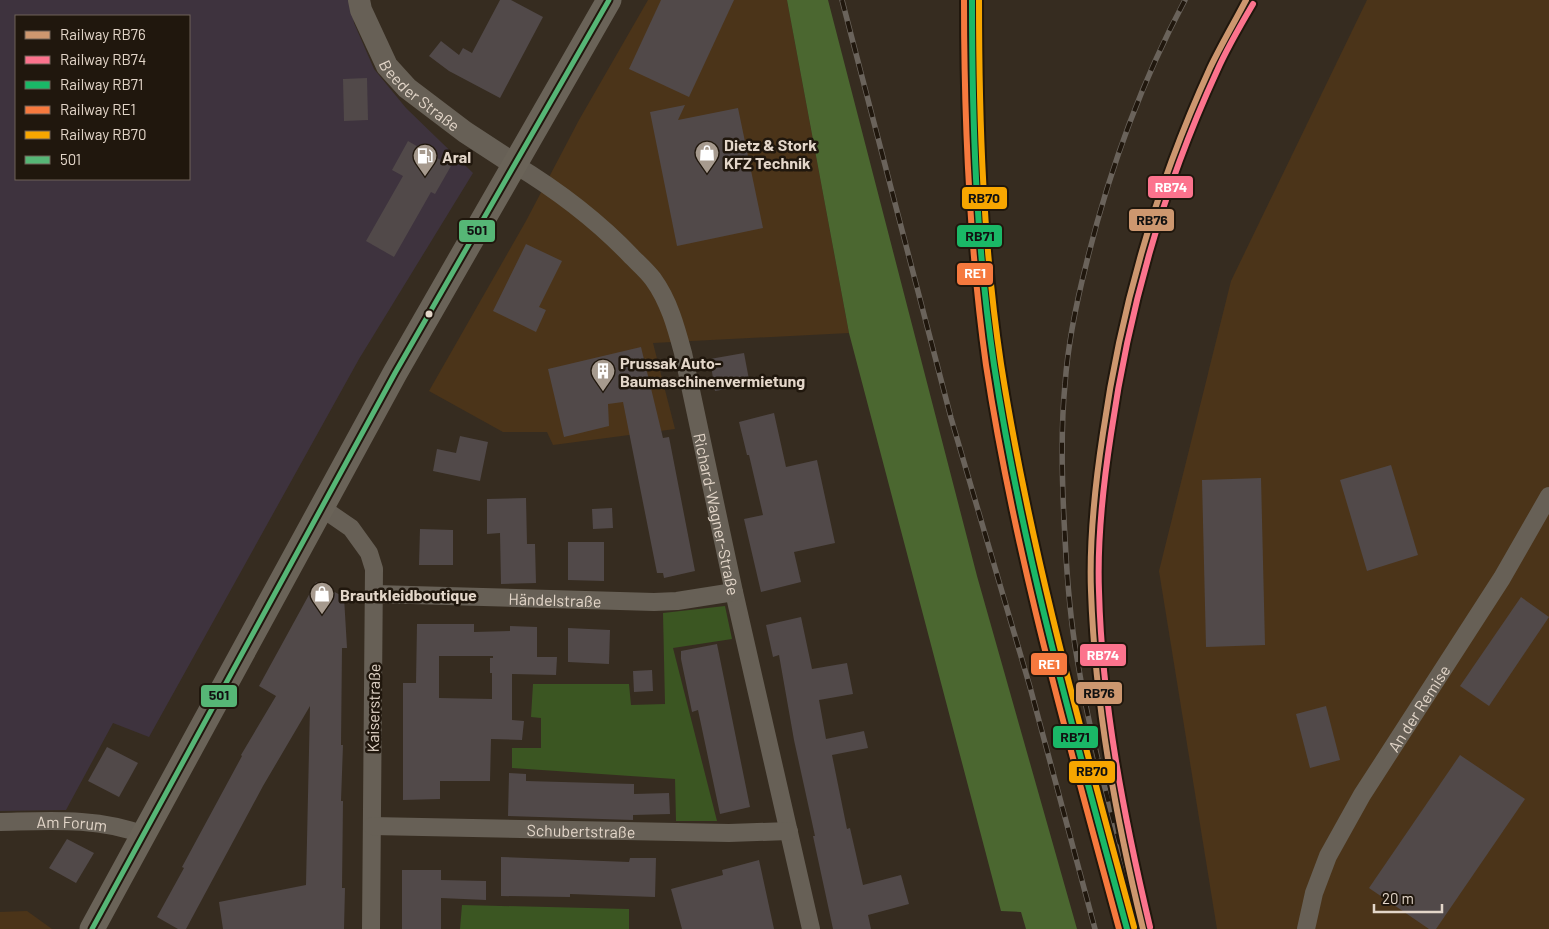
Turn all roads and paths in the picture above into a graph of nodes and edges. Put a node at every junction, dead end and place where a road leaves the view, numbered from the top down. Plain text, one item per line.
1 (359, 0) edge
2 (609, 0) edge
3 (514, 164) junction
4 (1549, 496) edge
5 (322, 508) junction
6 (734, 592) junction
7 (375, 594) junction
8 (0, 822) edge
9 (372, 826) junction
10 (789, 831) junction
11 (144, 835) junction
12 (92, 929) edge
13 (371, 929) edge
14 (812, 929) edge
15 (1306, 929) edge

1 - 3 street, Beeder Straße
2 - 3 main road
3 - 5 main road
3 - 6 street, Richard-Wagner-Straße
4 - 15 street, An der Remise
5 - 7 street, Kaiserstraße
5 - 11 main road
6 - 7 street, Händelstraße
6 - 10 street, Richard-Wagner-Straße
7 - 9 street, Kaiserstraße
8 - 11 street, Am Forum
9 - 10 street, Schubertstraße
9 - 13 street, Kaiserstraße
10 - 14 street, Richard-Wagner-Straße
11 - 12 main road

